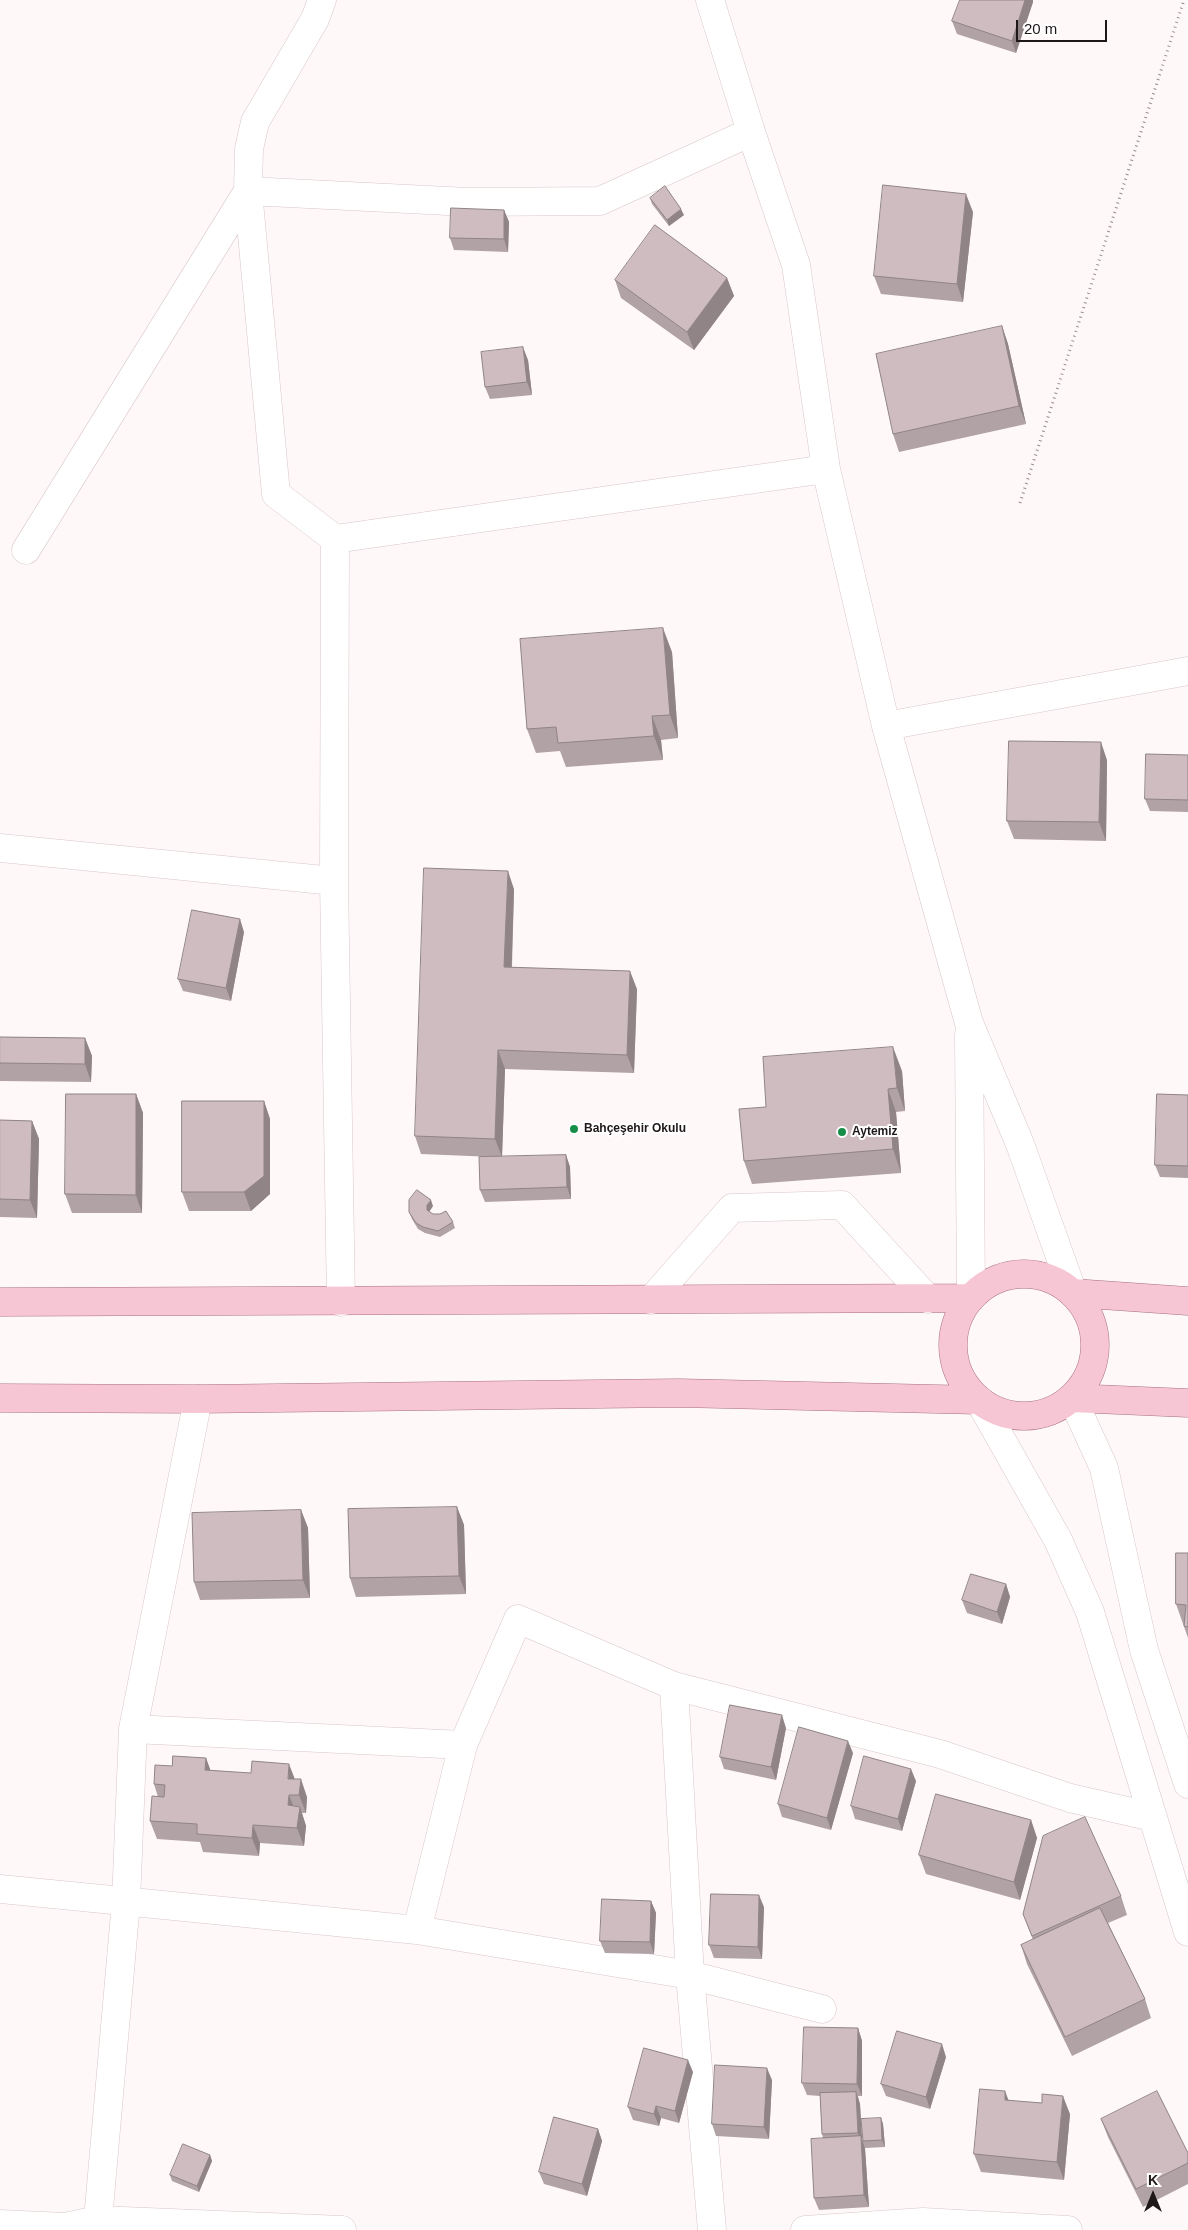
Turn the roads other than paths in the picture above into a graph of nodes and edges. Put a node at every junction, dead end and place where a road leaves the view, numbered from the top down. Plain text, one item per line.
1 (322, 0) edge
2 (710, 0) edge
3 (751, 132) junction
4 (248, 191) junction
5 (826, 469) junction
6 (334, 539) junction
7 (26, 550) dead end
8 (1188, 671) edge
9 (886, 726) junction
10 (0, 848) edge
11 (334, 881) junction
12 (969, 1023) junction
13 (1073, 1294) junction
14 (928, 1298) junction
15 (971, 1298) junction
16 (651, 1300) junction
17 (1188, 1301) edge
18 (0, 1302) edge
19 (341, 1302) junction
20 (0, 1398) edge
21 (1072, 1398) junction
22 (198, 1399) junction
23 (980, 1400) junction
24 (1188, 1403) edge
25 (674, 1686) junction
26 (134, 1729) junction
27 (463, 1745) junction
28 (1188, 1784) edge
29 (1153, 1817) junction
30 (0, 1890) edge
31 (126, 1902) junction
32 (417, 1930) junction
33 (1188, 1932) edge
34 (690, 1975) junction
35 (822, 2008) dead end
36 (98, 2220) junction
37 (0, 2224) edge
38 (922, 2226) edge
39 (65, 2228) edge
40 (342, 2230) edge
41 (712, 2230) edge
42 (805, 2230) edge
43 (1068, 2230) edge

1 - 4 street
2 - 3 street
3 - 4 street
3 - 5 street
4 - 6 street
4 - 7 street
5 - 6 street
5 - 9 street
6 - 11 street
8 - 9 street
9 - 12 street
10 - 11 street
11 - 19 street
12 - 13 street
12 - 15 street
13 - 15 main road
13 - 17 main road
13 - 21 main road
14 - 15 main road
14 - 16 main road
14 - 16 street
15 - 23 main road
16 - 19 main road
18 - 19 main road
20 - 22 main road
21 - 23 main road
21 - 24 main road
21 - 28 street
22 - 23 main road
22 - 26 street
23 - 29 street
25 - 27 street
25 - 29 street
25 - 34 street
26 - 27 street
26 - 31 street
27 - 32 street
29 - 33 street
30 - 31 street
31 - 32 street
31 - 36 street
32 - 34 street
34 - 35 street
34 - 41 street
36 - 39 street
36 - 40 street
37 - 39 street
38 - 42 street
38 - 43 street

